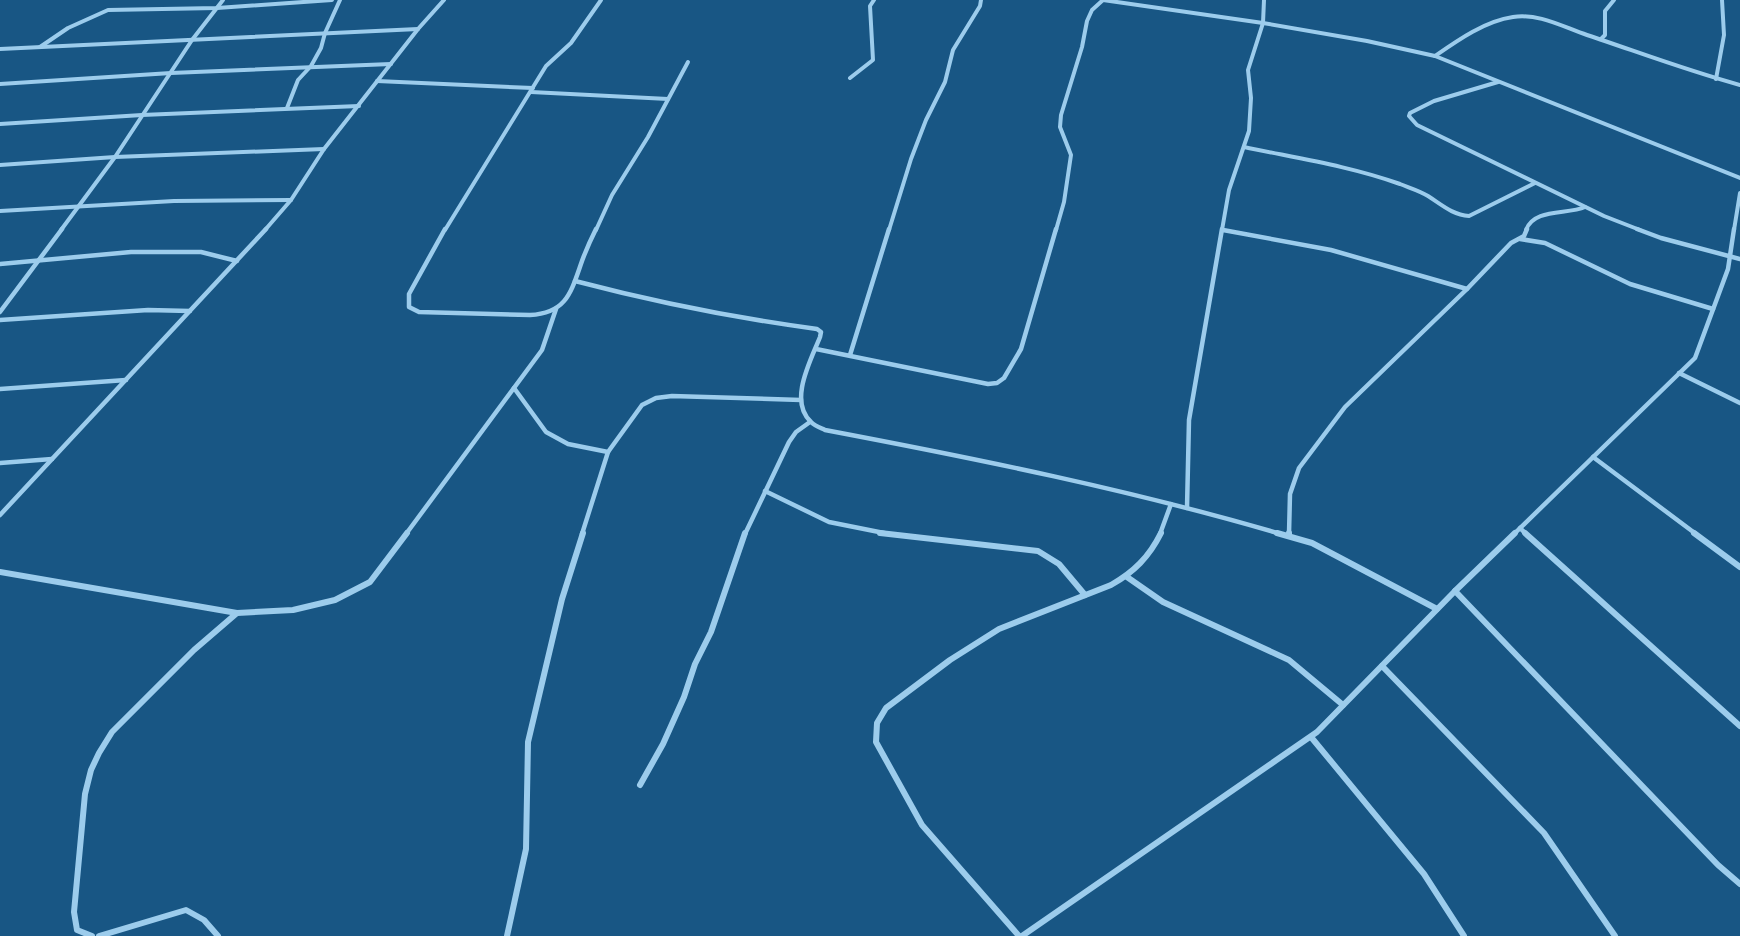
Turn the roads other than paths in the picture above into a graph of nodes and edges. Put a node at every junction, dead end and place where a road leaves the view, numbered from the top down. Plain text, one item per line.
1 (222, 0) edge
2 (332, 0) edge
3 (340, 0) edge
4 (444, 0) edge
5 (601, 0) edge
6 (874, 0) edge
7 (980, 0) edge
8 (1103, 0) edge
9 (1264, 0) edge
10 (1614, 0) edge
11 (1722, 0) edge
12 (217, 8) junction
13 (1263, 23) junction
14 (418, 29) junction
15 (325, 33) junction
16 (1601, 39) junction
17 (192, 40) junction
18 (0, 48) edge
19 (40, 48) junction
20 (1435, 56) junction
21 (688, 62) dead end
22 (391, 64) junction
23 (311, 66) junction
24 (171, 73) junction
25 (850, 78) dead end
26 (1716, 79) junction
27 (378, 81) junction
28 (1498, 82) junction
29 (0, 84) edge
30 (1740, 85) edge
31 (532, 90) junction
32 (668, 99) junction
33 (359, 106) junction
34 (287, 108) junction
35 (142, 115) junction
36 (0, 124) edge
37 (1244, 147) junction
38 (324, 149) junction
39 (115, 157) junction
40 (0, 165) edge
41 (1740, 178) edge
42 (1535, 183) junction
43 (1740, 193) edge
44 (291, 200) junction
45 (79, 206) junction
46 (1585, 207) junction
47 (0, 211) edge
48 (1223, 230) junction
49 (1520, 239) junction
50 (1730, 255) junction
51 (1740, 258) edge
52 (40, 260) junction
53 (237, 261) junction
54 (0, 264) edge
55 (575, 281) junction
56 (1467, 289) junction
57 (556, 309) junction
58 (1713, 309) junction
59 (190, 311) junction
60 (0, 312) edge
61 (0, 320) edge
62 (816, 348) junction
63 (850, 355) junction
64 (1680, 373) junction
65 (126, 380) junction
66 (514, 388) junction
67 (0, 389) edge
68 (801, 400) junction
69 (1740, 403) edge
70 (810, 422) junction
71 (608, 452) junction
72 (1593, 457) junction
73 (52, 459) junction
74 (0, 463) edge
75 (765, 491) junction
76 (1171, 504) junction
77 (1187, 508) junction
78 (0, 515) edge
79 (1520, 528) junction
80 (1289, 536) junction
81 (1740, 567) edge
82 (0, 572) edge
83 (1128, 577) junction
84 (1455, 591) junction
85 (1085, 596) junction
86 (1436, 610) junction
87 (237, 614) junction
88 (1382, 666) junction
89 (1343, 705) junction
90 (1740, 726) edge
91 (1311, 737) junction
92 (640, 785) dead end
93 (1740, 884) edge
94 (92, 936) edge
95 (99, 936) edge
96 (218, 936) edge
97 (507, 936) edge
98 (1020, 936) edge
99 (1464, 936) edge
100 (1616, 936) edge

1 - 12 street
2 - 12 street
3 - 15 street
4 - 14 street
5 - 31 street
6 - 25 street
7 - 63 street
8 - 13 street
8 - 63 street
9 - 13 street
10 - 16 street
11 - 26 street
12 - 17 street
12 - 19 street
13 - 20 street
13 - 37 street
14 - 15 street
14 - 22 street
15 - 17 street
15 - 23 street
16 - 20 street
16 - 26 street
17 - 19 street
17 - 24 street
18 - 19 street
20 - 28 street
21 - 32 street
22 - 23 street
22 - 27 street
23 - 24 street
23 - 34 street
24 - 29 street
24 - 35 street
26 - 30 street
27 - 31 street
27 - 33 street
28 - 41 street
28 - 42 street
31 - 32 street
31 - 57 street
32 - 55 street
33 - 34 street
33 - 38 street
34 - 35 street
35 - 36 street
35 - 39 street
37 - 42 street
37 - 48 street
38 - 39 street
38 - 44 street
39 - 40 street
39 - 45 street
42 - 46 street
43 - 50 street
44 - 45 street
44 - 53 street
45 - 47 street
45 - 52 street
46 - 49 street
46 - 50 street
48 - 56 street
48 - 77 street
49 - 56 street
49 - 58 street
50 - 51 street
50 - 58 street
52 - 53 street
52 - 54 street
52 - 60 street
53 - 59 street
55 - 57 street
55 - 62 street
56 - 80 street
57 - 66 street
58 - 64 street
59 - 61 street
59 - 65 street
62 - 63 street
62 - 68 street
64 - 69 street
64 - 72 street
65 - 67 street
65 - 73 street
66 - 71 street
66 - 87 street
68 - 70 street
68 - 71 street
70 - 75 street
70 - 76 street
71 - 97 street
72 - 79 street
72 - 81 street
73 - 74 street
73 - 78 street
75 - 85 street
75 - 92 street
76 - 77 street
76 - 83 street
77 - 80 street
79 - 84 street
79 - 90 street
80 - 86 street
82 - 87 street
83 - 85 street
83 - 89 street
84 - 86 street
84 - 93 street
85 - 98 street
86 - 88 street
87 - 94 street
88 - 89 street
88 - 100 street
89 - 91 street
91 - 98 street
91 - 99 street
95 - 96 street

